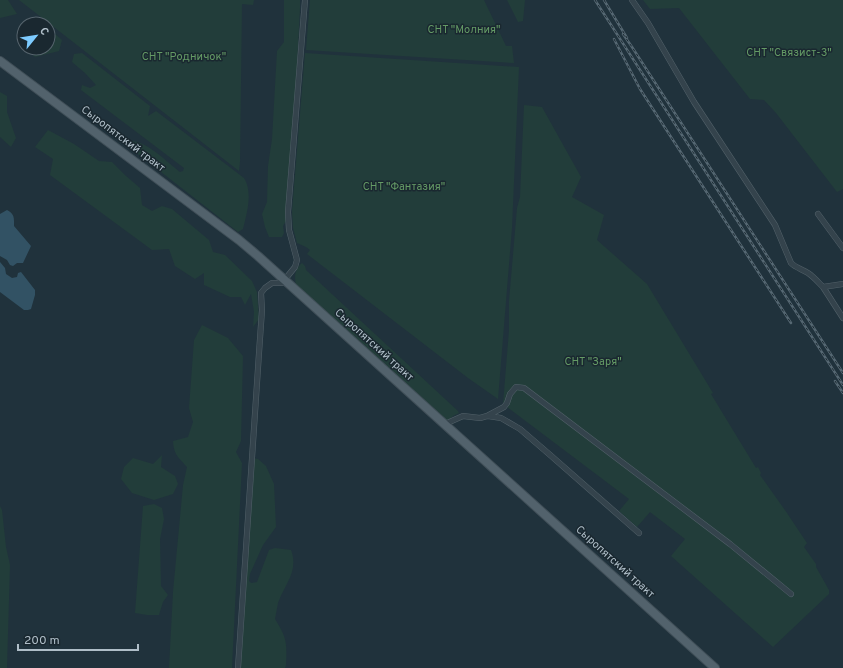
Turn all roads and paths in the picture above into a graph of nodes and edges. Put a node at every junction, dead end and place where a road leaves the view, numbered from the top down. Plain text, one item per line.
1 (305, 0) edge
2 (632, 0) edge
3 (0, 60) edge
4 (0, 66) edge
5 (818, 214) dead end
6 (843, 248) edge
7 (283, 281) junction
8 (843, 284) edge
9 (822, 287) junction
10 (843, 318) edge
11 (487, 416) junction
12 (445, 424) junction
13 (639, 533) dead end
14 (791, 594) dead end
15 (238, 668) edge
16 (707, 668) edge
17 (715, 668) edge

1 - 7 street
2 - 9 street
3 - 7 main road, Сыропятский тракт
4 - 7 main road, Сыропятский тракт
5 - 6 street
7 - 12 main road, Сыропятский тракт
7 - 15 street
7 - 16 main road, Сыропятский тракт
8 - 9 street
9 - 10 street
11 - 12 street
11 - 13 street
11 - 14 street
12 - 17 main road, Сыропятский тракт

